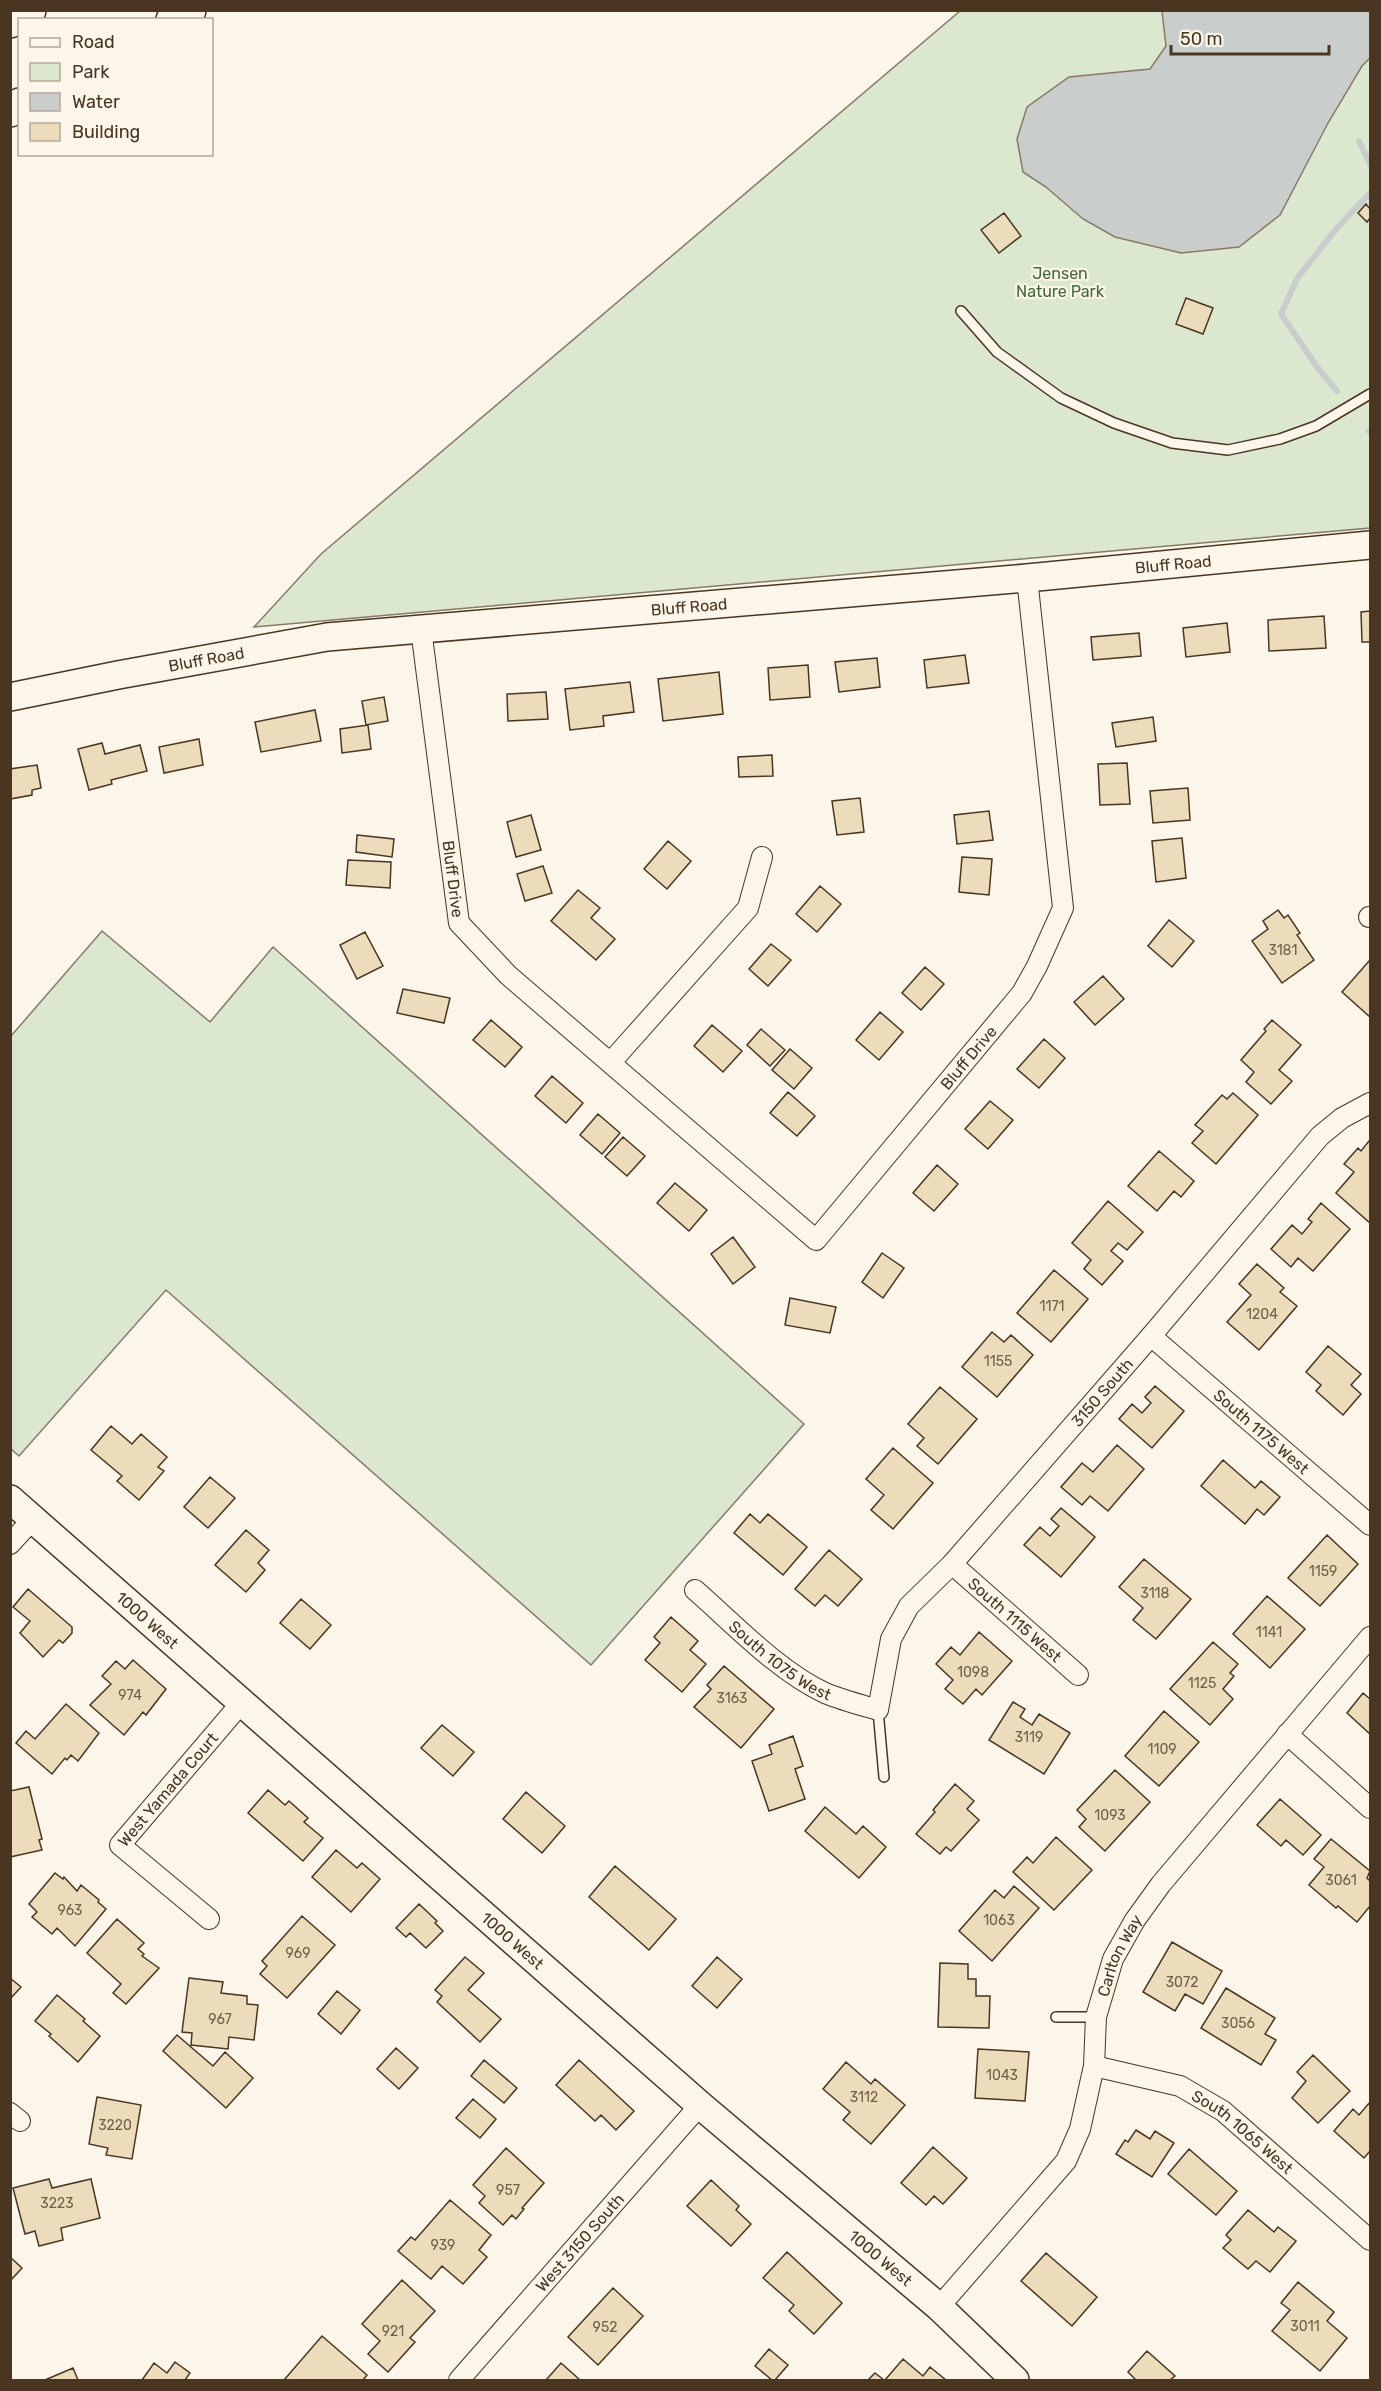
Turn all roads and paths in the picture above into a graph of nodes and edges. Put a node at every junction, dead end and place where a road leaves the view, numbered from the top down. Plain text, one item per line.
1 (29, 10) edge
2 (189, 10) edge
3 (176, 18) edge
4 (10, 21) edge
5 (961, 311) dead end
6 (1371, 394) edge
7 (1371, 545) edge
8 (1027, 578) junction
9 (421, 629) junction
10 (10, 697) edge
11 (762, 857) dead end
12 (611, 1062) junction
13 (1371, 1103) edge
14 (1151, 1336) junction
15 (10, 1499) edge
16 (33, 1519) junction
17 (1371, 1525) edge
18 (10, 1544) edge
19 (952, 1564) junction
20 (695, 1590) dead end
21 (1371, 1637) edge
22 (1078, 1675) dead end
23 (243, 1701) junction
24 (878, 1710) junction
25 (1287, 1734) junction
26 (884, 1777) dead end
27 (1371, 1808) edge
28 (208, 1918) dead end
29 (1056, 2017) dead end
30 (1096, 2017) junction
31 (1094, 2066) junction
32 (700, 2105) junction
33 (1370, 2240) edge
34 (939, 2307) junction
35 (459, 2380) edge
36 (1015, 2380) edge

1 - 4 highway
2 - 3 highway
5 - 6 lane
7 - 8 main road, Bluff Road
8 - 9 main road, Bluff Road
8 - 12 street, Bluff Drive
9 - 10 main road, Bluff Road
9 - 12 street, Bluff Drive
11 - 12 street
13 - 14 street, 3150 South
14 - 17 street, South 1175 West
14 - 19 street, 3150 South
15 - 16 main road, 1000 West
16 - 18 street
16 - 23 main road, 1000 West
19 - 22 street, South 1115 West
19 - 24 street, 3150 South
20 - 24 street, South 1075 West
21 - 25 street, Carlton Way
23 - 28 street, West Yamada Court
23 - 32 main road, 1000 West
24 - 26 lane
25 - 27 street
25 - 30 street, Carlton Way
29 - 30 lane
30 - 31 street, Carlton Way
31 - 33 street, South 1065 West
31 - 34 street, Carlton Way
32 - 34 main road, 1000 West
32 - 35 street, West 3150 South
34 - 36 main road, 1000 West

